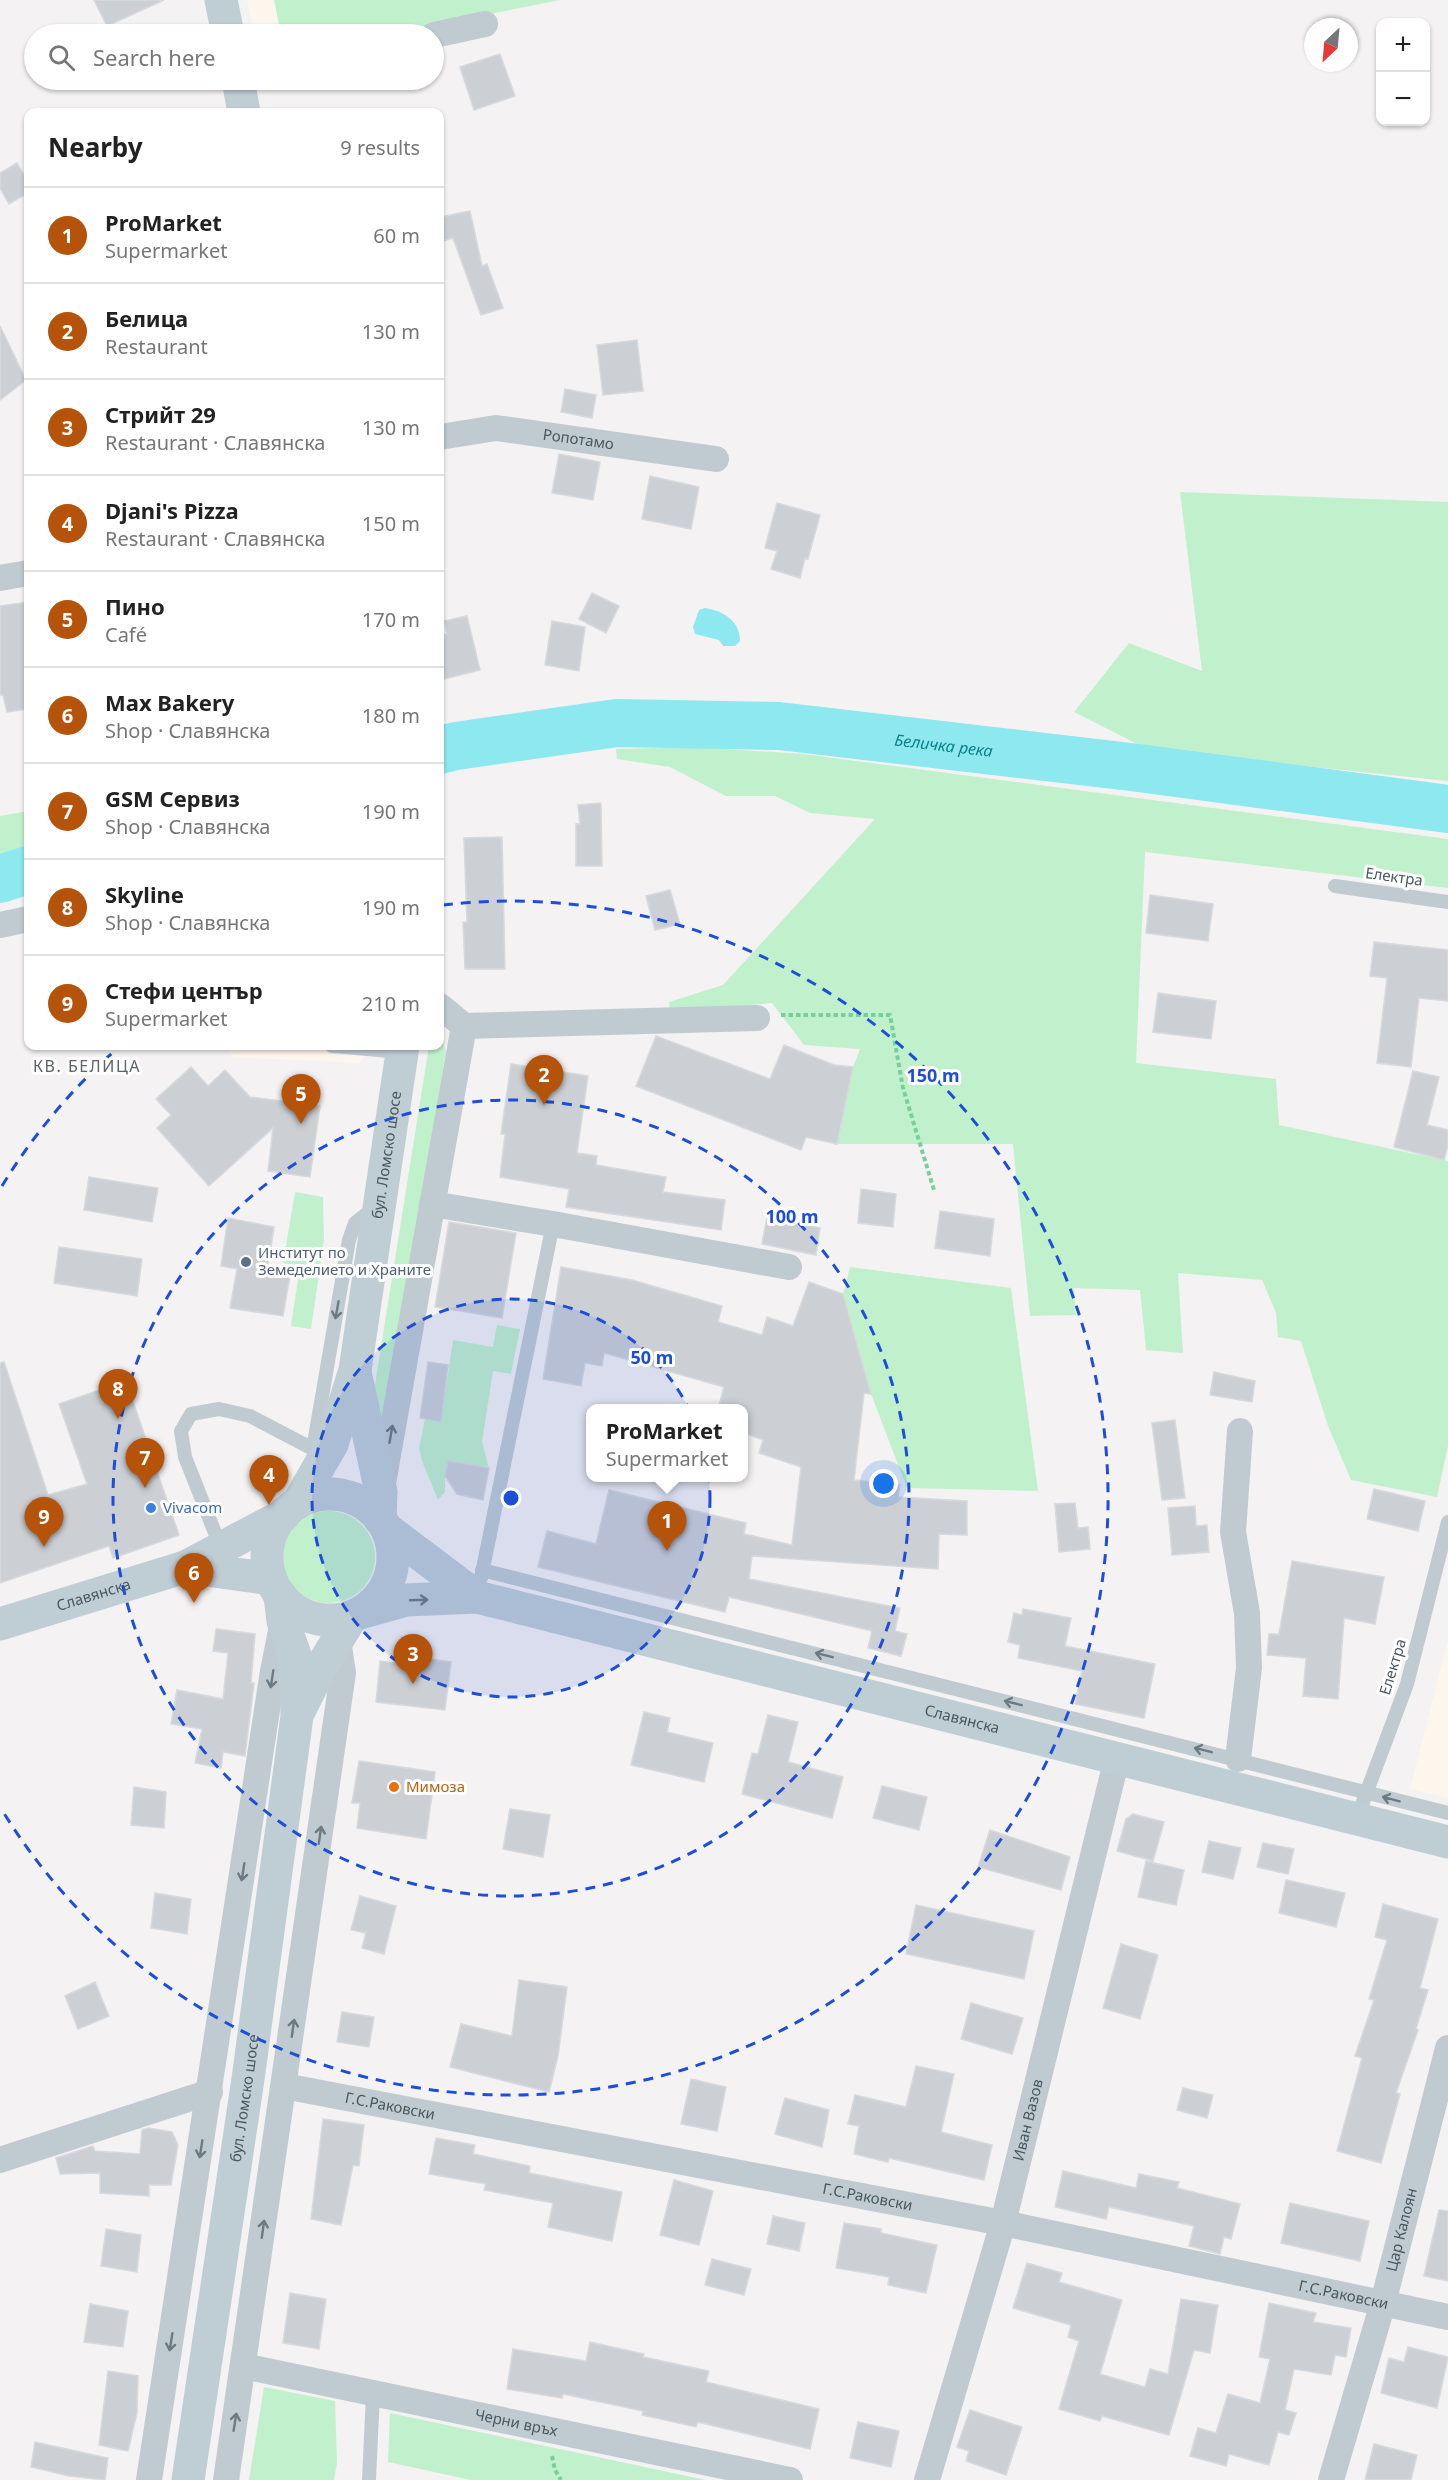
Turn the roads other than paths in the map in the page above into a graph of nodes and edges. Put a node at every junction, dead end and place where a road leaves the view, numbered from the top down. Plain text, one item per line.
1 (221, 0) edge
2 (226, 24) edge
3 (485, 24) dead end
4 (444, 33) edge
5 (240, 90) edge
6 (243, 108) edge
7 (444, 435) edge
8 (716, 459) dead end
9 (24, 574) edge
10 (0, 578) edge
11 (1335, 886) dead end
12 (1448, 902) edge
13 (24, 920) edge
14 (0, 925) edge
15 (444, 1009) edge
16 (757, 1018) road end
17 (464, 1026) junction
18 (403, 1050) edge
19 (380, 1203) junction
20 (432, 1204) junction
21 (553, 1224) junction
22 (789, 1267) dead end
23 (355, 1370) junction
24 (1240, 1431) dead end
25 (315, 1459) junction
26 (291, 1509) junction
27 (383, 1513) junction
28 (1448, 1522) edge
29 (220, 1548) junction
30 (185, 1566) junction
31 (479, 1584) junction
32 (278, 1599) junction
33 (351, 1623) junction
34 (0, 1624) edge
35 (297, 1716) junction
36 (1117, 1758) junction
37 (1238, 1759) junction
38 (1362, 1805) junction
39 (1448, 1813) edge
40 (1448, 1842) edge
41 (1448, 2048) edge
42 (284, 2086) junction
43 (210, 2092) junction
44 (0, 2160) edge
45 (1003, 2223) junction
46 (1383, 2303) junction
47 (1448, 2317) edge
48 (243, 2366) junction
49 (373, 2394) junction
50 (149, 2480) edge
51 (188, 2480) edge
52 (226, 2480) edge
53 (369, 2480) edge
54 (789, 2480) edge
55 (927, 2480) edge
56 (1331, 2480) edge

1 - 2 main road
3 - 4 street
5 - 6 main road
7 - 8 street, Ропотамо
9 - 10 street
11 - 12 lane, Електра
13 - 14 street
15 - 17 street
16 - 17 street
17 - 20 street
18 - 19 main road, бул. Ломско шосе
19 - 23 main road, бул. Ломско шосе
19 -> 25 lane
20 - 21 street
27 -> 20 street
21 - 22 street
21 - 31 lane
23 - 25 main road, бул. Ломско шосе
23 - 27 main road, бул. Ломско шосе
24 - 37 street
25 - 26 main road, бул. Ломско шосе
25 - 29 lane
26 - 27 main road
26 - 29 main road, Славянска
26 - 32 main road
27 - 31 main road, Славянска
27 - 33 main road
28 - 38 lane, Електра
29 - 30 main road, Славянска
30 - 32 main road, Славянска
30 - 34 main road, Славянска
33 -> 31 main road, Славянска
31 - 36 main road, Славянска
37 -> 31 lane
32 - 33 main road
32 - 35 main road, бул. Ломско шосе
32 -> 43 street
33 - 35 main road, бул. Ломско шосе
42 -> 33 street
35 - 51 main road, бул. Ломско шосе
36 - 38 main road, Славянска
36 - 45 street, Иван Вазов
37 - 38 lane
39 -> 38 lane
38 - 40 main road, Славянска
41 - 46 street, Цар Калоян
42 - 45 street, Г.С.Раковски
48 -> 42 street
43 - 44 street
43 -> 50 street
45 - 46 street, Г.С.Раковски
45 - 55 street, Иван Вазов
46 - 47 street, Г.С.Раковски
46 - 56 street, Цар Калоян
48 - 49 street, Черни връх
52 -> 48 street
49 - 53 lane
49 - 54 street, Черни връх

